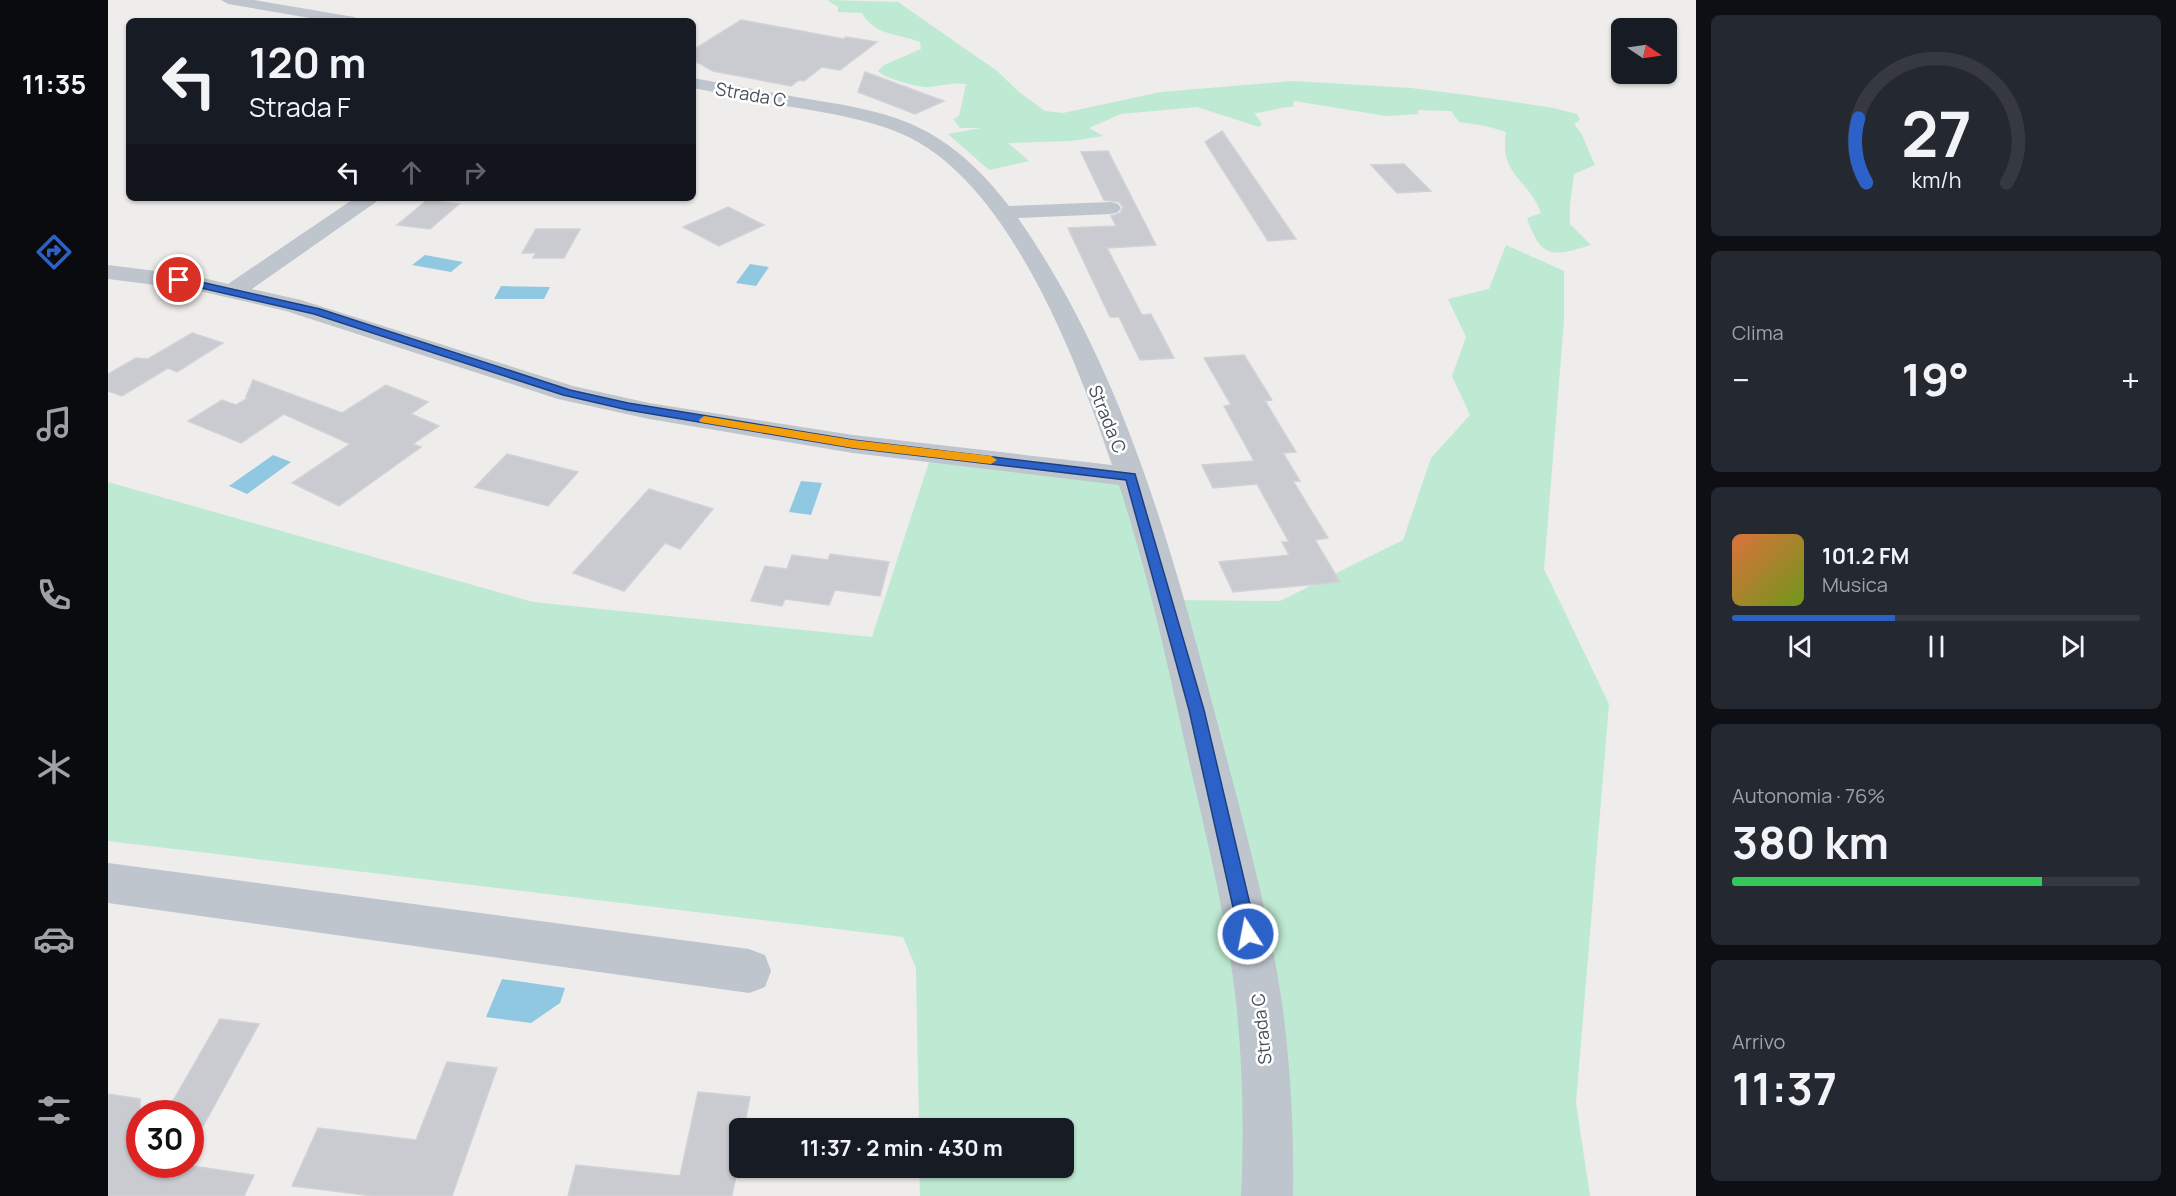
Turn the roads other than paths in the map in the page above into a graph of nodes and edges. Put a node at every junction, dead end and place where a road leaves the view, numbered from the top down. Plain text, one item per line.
1 (228, 0) edge
2 (336, 18) edge
3 (696, 84) edge
4 (365, 201) edge
5 (1111, 208) dead end
6 (1004, 212) junction
7 (108, 272) edge
8 (234, 291) junction
9 (1131, 477) junction
10 (108, 883) edge
11 (748, 971) dead end
12 (1267, 1196) edge

1 - 2 street
3 - 6 street, Strada C
4 - 8 street
5 - 6 street
6 - 9 street, Strada C
7 - 8 street
8 - 9 street
9 - 12 street, Strada C
10 - 11 street

